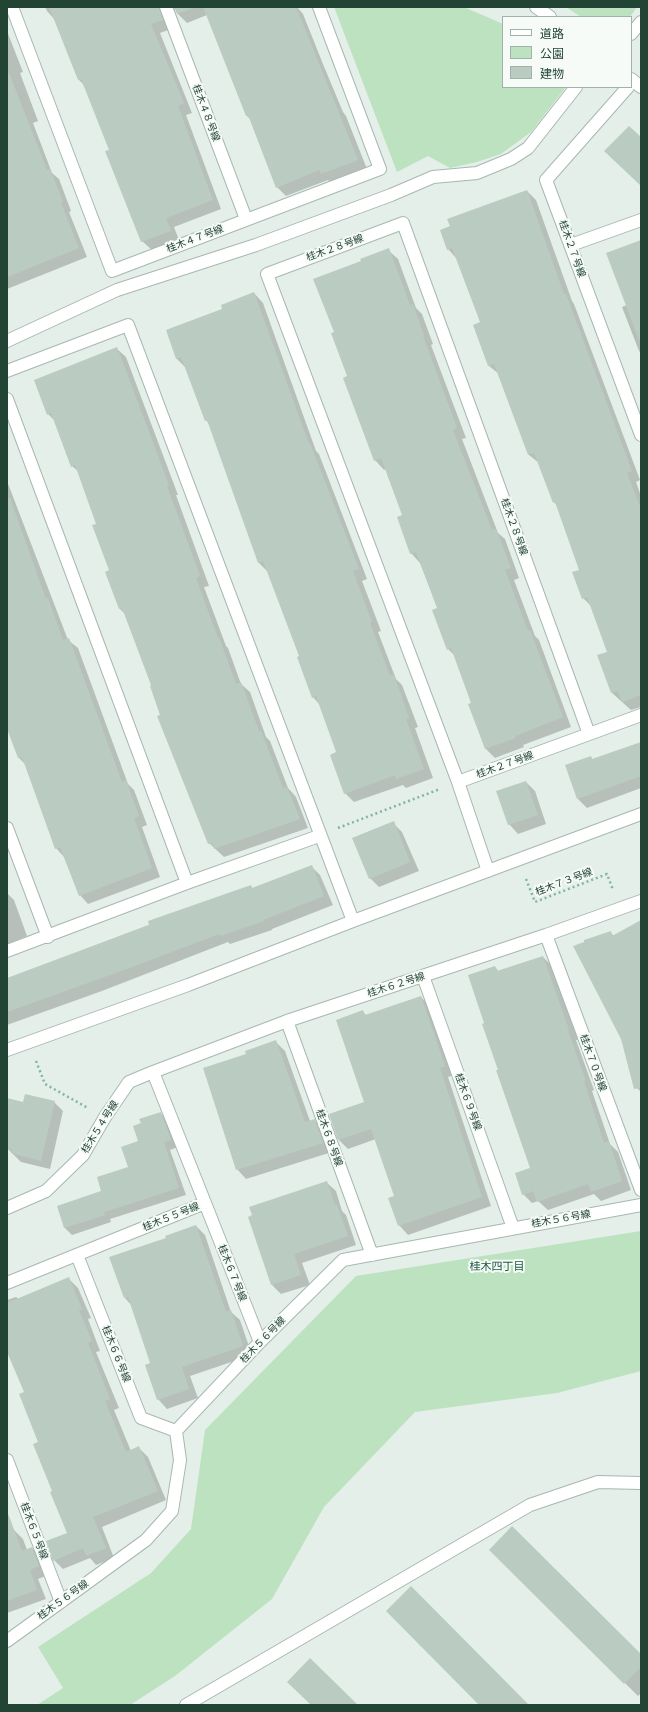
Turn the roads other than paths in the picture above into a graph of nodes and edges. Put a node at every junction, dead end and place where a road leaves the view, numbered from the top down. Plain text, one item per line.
1 (12, 7) edge
2 (166, 7) edge
3 (319, 7) edge
4 (536, 7) edge
5 (549, 16) edge
6 (641, 22) edge
7 (632, 33) edge
8 (575, 88) edge
9 (629, 88) edge
10 (246, 219) junction
11 (641, 220) edge
12 (571, 245) junction
13 (7, 341) edge
14 (7, 371) edge
15 (7, 399) edge
16 (641, 435) edge
17 (641, 715) edge
18 (589, 734) junction
19 (458, 782) junction
20 (641, 814) edge
21 (7, 828) edge
22 (319, 836) junction
23 (488, 871) junction
24 (187, 883) junction
25 (641, 901) edge
26 (353, 921) junction
27 (546, 935) junction
28 (48, 937) junction
29 (7, 951) edge
30 (423, 976) junction
31 (287, 1021) junction
32 (7, 1050) edge
33 (153, 1072) junction
34 (641, 1190) edge
35 (205, 1203) junction
36 (641, 1205) edge
37 (7, 1208) edge
38 (513, 1228) junction
39 (77, 1255) junction
40 (372, 1255) junction
41 (7, 1283) edge
42 (260, 1342) junction
43 (176, 1431) junction
44 (7, 1460) edge
45 (641, 1483) edge
46 (61, 1602) junction
47 (7, 1641) edge
48 (186, 1705) edge

1 - 10 street, 桂木４７号線
2 - 10 street, 桂木４８号線
3 - 10 street, 桂木４７号線
4 - 5 street
6 - 7 street
8 - 13 street
9 - 12 street, 桂木２７号線
11 - 12 street
12 - 16 street, 桂木２７号線
14 - 22 street
15 - 24 street
17 - 18 street, 桂木２７号線
18 - 19 street, 桂木２７号線
18 - 19 street, 桂木２８号線
19 - 23 street
20 - 23 street
21 - 28 street
22 - 24 street
22 - 26 street
23 - 26 street
24 - 28 street
25 - 27 street, 桂木６２号線
26 - 32 street
27 - 30 street, 桂木６２号線
27 - 34 street, 桂木７０号線
28 - 29 street
30 - 31 street, 桂木６２号線
30 - 38 street, 桂木６９号線
31 - 33 street, 桂木６２号線
31 - 40 street, 桂木６８号線
33 - 35 street, 桂木５５号線
33 - 37 street, 桂木５４号線
35 - 39 street, 桂木５５号線
35 - 42 street, 桂木６７号線
36 - 38 street, 桂木５６号線
38 - 40 street, 桂木５６号線
39 - 41 street, 桂木５５号線
39 - 43 street, 桂木６６号線
40 - 42 street, 桂木５６号線
42 - 43 street, 桂木５６号線
43 - 46 street, 桂木５６号線
44 - 46 street, 桂木６５号線
45 - 48 street
46 - 47 street, 桂木５６号線

